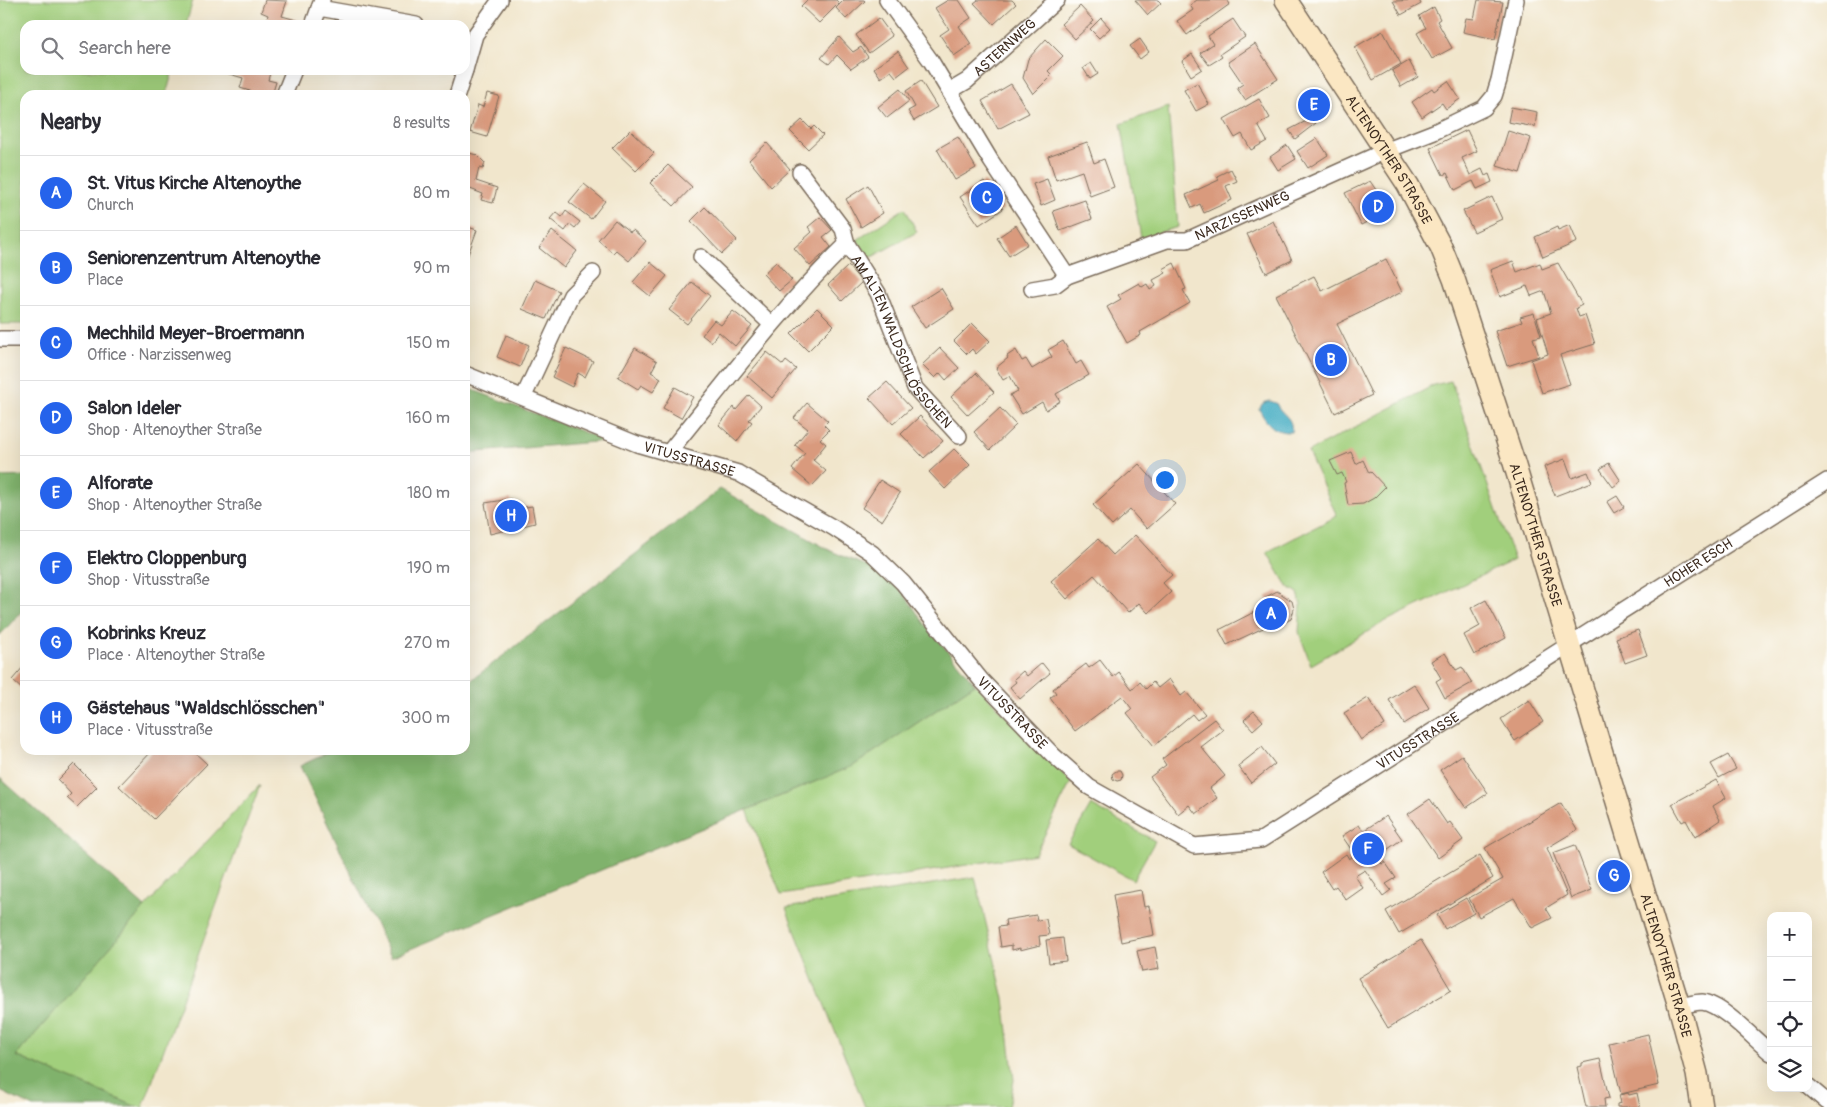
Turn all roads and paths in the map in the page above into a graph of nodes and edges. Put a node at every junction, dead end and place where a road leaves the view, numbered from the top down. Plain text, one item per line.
1 (500, 0) edge
2 (887, 0) edge
3 (1057, 0) edge
4 (1286, 0) edge
5 (1516, 0) edge
6 (321, 4) edge
7 (314, 20) edge
8 (393, 20) edge
9 (470, 34) edge
10 (292, 75) edge
11 (463, 75) edge
12 (286, 90) edge
13 (459, 90) edge
14 (950, 91) junction
15 (1385, 151) junction
16 (800, 172) dead end
17 (847, 244) junction
18 (701, 257) dead end
19 (593, 273) dead end
20 (1067, 276) junction
21 (1032, 289) dead end
22 (771, 324) junction
23 (0, 338) edge
24 (20, 338) edge
25 (470, 376) edge
26 (524, 396) junction
27 (958, 436) dead end
28 (668, 453) junction
29 (1827, 481) edge
30 (1569, 643) junction
31 (1678, 1006) junction
32 (1767, 1051) edge
33 (1812, 1089) edge
34 (1827, 1102) edge
35 (1702, 1107) edge

1 - 9 street
2 - 14 street
3 - 14 street, ASTERNWEG
4 - 15 main road, ALTENOYTHER STRASSE
5 - 15 street, NARZISSENWEG
6 - 7 street
6 - 8 street
10 - 12 street
11 - 13 street
14 - 20 street
15 - 20 street, NARZISSENWEG
15 - 30 main road, ALTENOYTHER STRASSE
16 - 17 street, AM ALTEN WALDSCHLÖSSCHEN
17 - 22 street, AM ALTEN WALDSCHLÖSSCHEN
17 - 27 street, AM ALTEN WALDSCHLÖSSCHEN
18 - 22 street
19 - 26 street
20 - 21 street, NARZISSENWEG
22 - 28 street, AM ALTEN WALDSCHLÖSSCHEN
23 - 24 street
25 - 26 street, VITUSSTRASSE
26 - 28 street, VITUSSTRASSE
28 - 30 street, VITUSSTRASSE
29 - 30 street, HOHER ESCH
30 - 31 main road, ALTENOYTHER STRASSE
31 - 32 street
31 - 35 main road, ALTENOYTHER STRASSE
33 - 34 street

